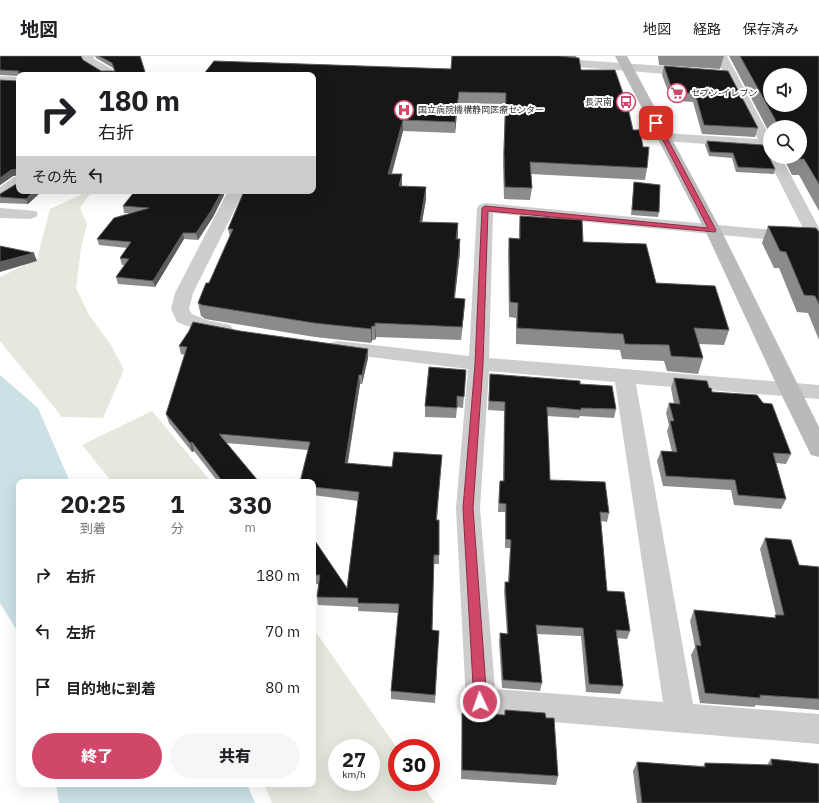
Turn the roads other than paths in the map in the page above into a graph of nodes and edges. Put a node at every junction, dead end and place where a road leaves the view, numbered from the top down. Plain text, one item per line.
1 (88, 56) edge
2 (502, 56) edge
3 (721, 56) edge
4 (624, 61) edge
5 (108, 72) edge
6 (729, 74) junction
7 (0, 80) edge
8 (16, 81) edge
9 (664, 137) junction
10 (763, 137) edge
11 (763, 149) edge
12 (777, 164) edge
13 (16, 182) edge
14 (0, 194) edge
15 (234, 194) edge
16 (0, 213) edge
17 (30, 214) dead end
18 (713, 230) junction
19 (818, 242) edge
20 (242, 332) edge
21 (323, 345) edge
22 (479, 364) junction
23 (624, 376) junction
24 (789, 390) junction
25 (819, 392) edge
26 (819, 449) edge
27 (680, 718) junction
28 (819, 729) edge

1 - 5 street
2 - 4 street
3 - 6 street
4 - 6 street
4 - 9 street
6 - 10 street
7 - 8 street
9 - 11 street
9 - 18 street
12 - 19 street
13 - 14 street
15 - 20 street
16 - 17 street
18 - 19 street
18 - 22 street
18 - 24 street
21 - 22 street
22 - 23 street
22 - 27 street
23 - 24 street
23 - 27 street
24 - 25 street
24 - 26 street
27 - 28 street

